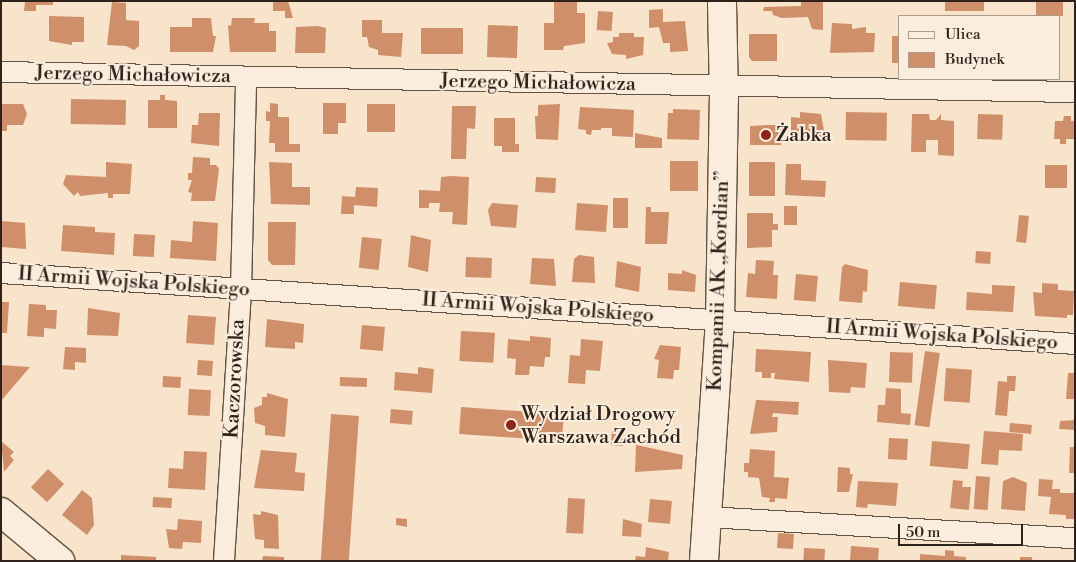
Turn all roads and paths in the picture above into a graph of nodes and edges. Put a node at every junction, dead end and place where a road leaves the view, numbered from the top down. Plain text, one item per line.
1 (722, 1) edge
2 (1, 72) edge
3 (246, 78) junction
4 (724, 86) junction
5 (1075, 92) edge
6 (1, 273) edge
7 (241, 289) junction
8 (720, 320) junction
9 (1075, 344) edge
10 (1, 512) edge
11 (708, 517) junction
12 (1075, 538) edge
13 (60, 561) edge
14 (224, 561) edge
15 (704, 561) edge

1 - 4 street, Kompanii AK „Kordian”
2 - 3 street, Jerzego Michałowicza
3 - 4 street, Jerzego Michałowicza
3 - 7 street, Kaczorowska
4 - 5 street, Jerzego Michałowicza
4 - 8 street, Kompanii AK „Kordian”
6 - 7 street, II Armii Wojska Polskiego
7 - 8 street, II Armii Wojska Polskiego
7 - 14 street, Kaczorowska
8 - 9 street, II Armii Wojska Polskiego
8 - 11 street, Kompanii AK „Kordian”
10 - 13 street
11 - 12 street
11 - 15 street, Kompanii AK „Kordian”

